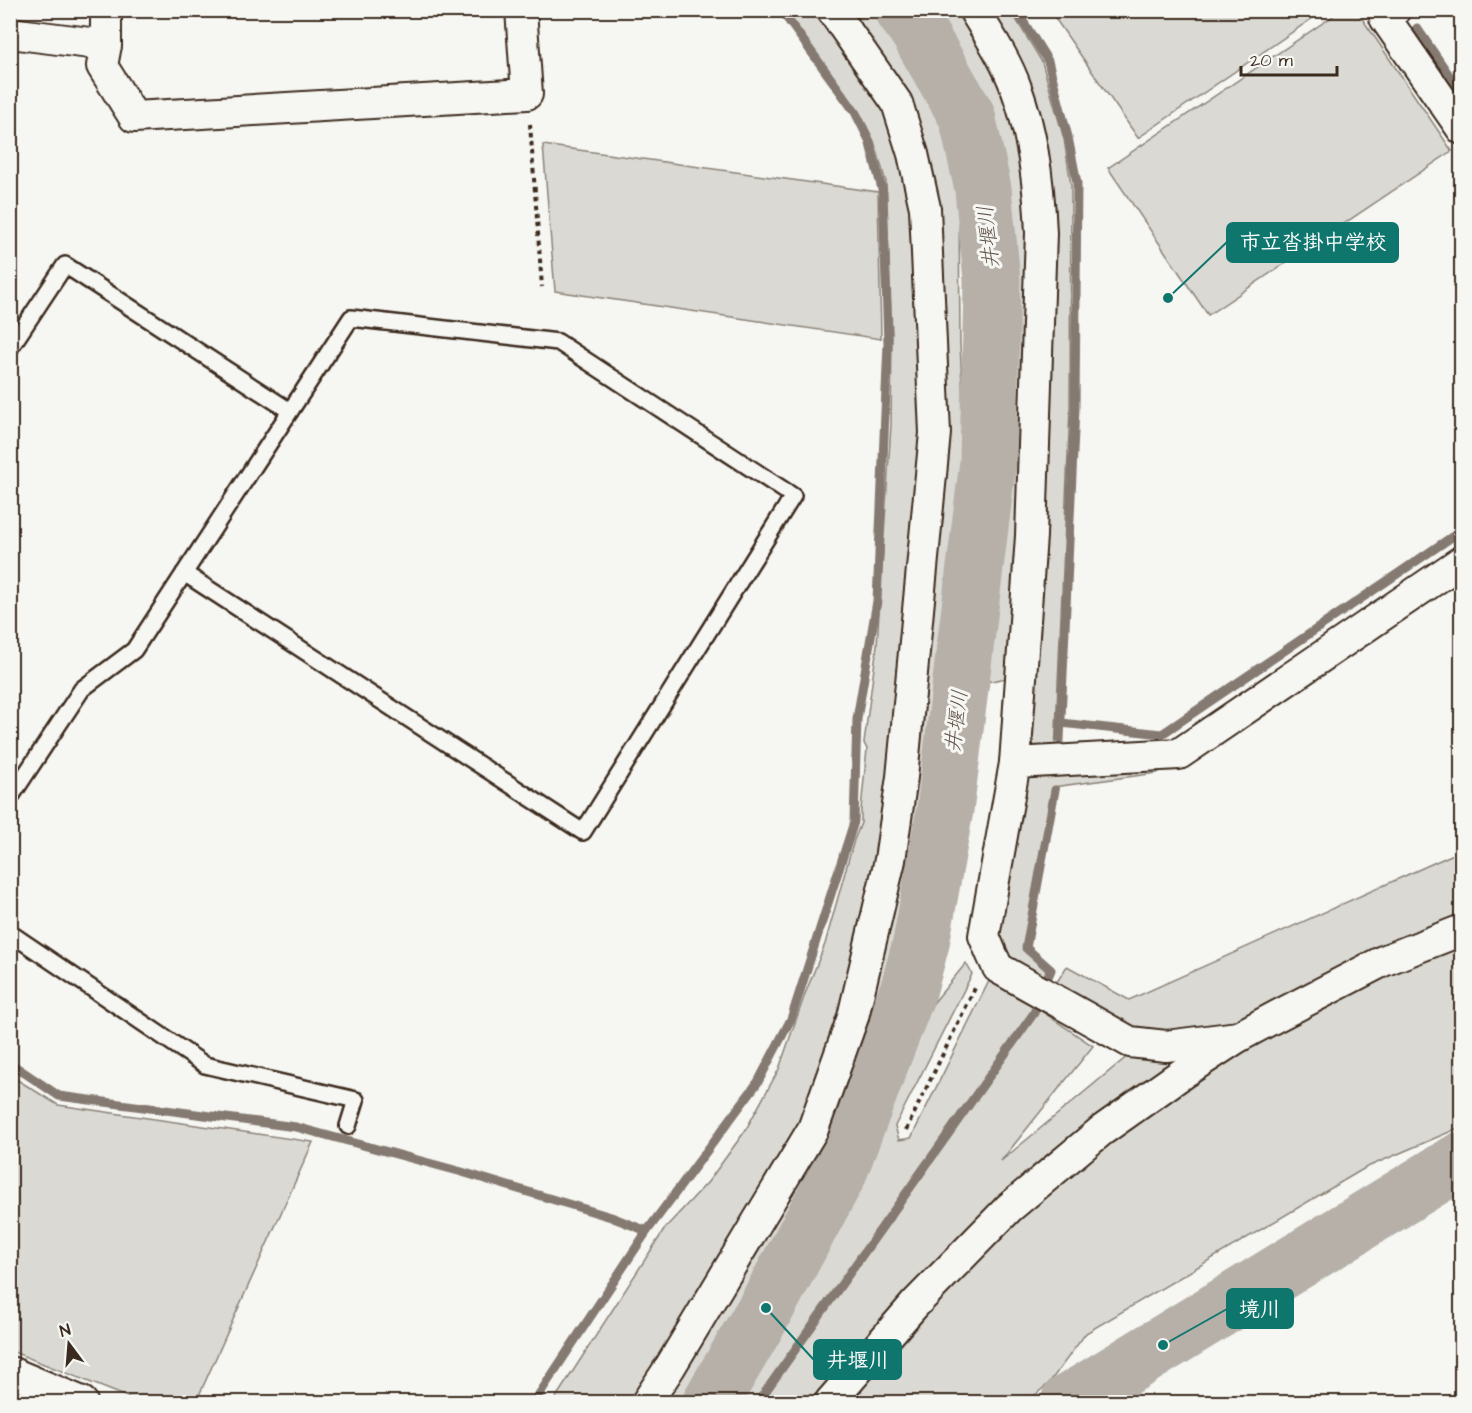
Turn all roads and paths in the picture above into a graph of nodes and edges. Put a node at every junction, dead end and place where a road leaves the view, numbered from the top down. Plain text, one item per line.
1 (106, 10) edge
2 (521, 10) edge
3 (832, 10) edge
4 (974, 10) edge
5 (1395, 10) edge
6 (10, 33) edge
7 (106, 45) junction
8 (527, 94) junction
9 (1461, 129) edge
10 (542, 287) dead end
11 (10, 348) edge
12 (290, 411) junction
13 (1461, 561) edge
14 (184, 573) junction
15 (1015, 763) junction
16 (10, 798) edge
17 (1461, 930) edge
18 (10, 933) edge
19 (992, 955) junction
20 (1238, 1037) junction
21 (348, 1126) dead end
22 (906, 1130) dead end
23 (10, 1372) edge
24 (82, 1402) edge
25 (647, 1402) edge
26 (830, 1402) edge

1 - 7 street
2 - 8 street
3 - 25 street
4 - 15 street
5 - 9 street
6 - 7 street
7 - 8 street
8 - 10 path
11 - 12 lane
12 - 14 lane
12 - 14 lane
13 - 15 street
14 - 16 lane
15 - 19 street
17 - 20 street
18 - 21 lane
19 - 20 street
19 - 22 path
20 - 26 street
23 - 24 street

